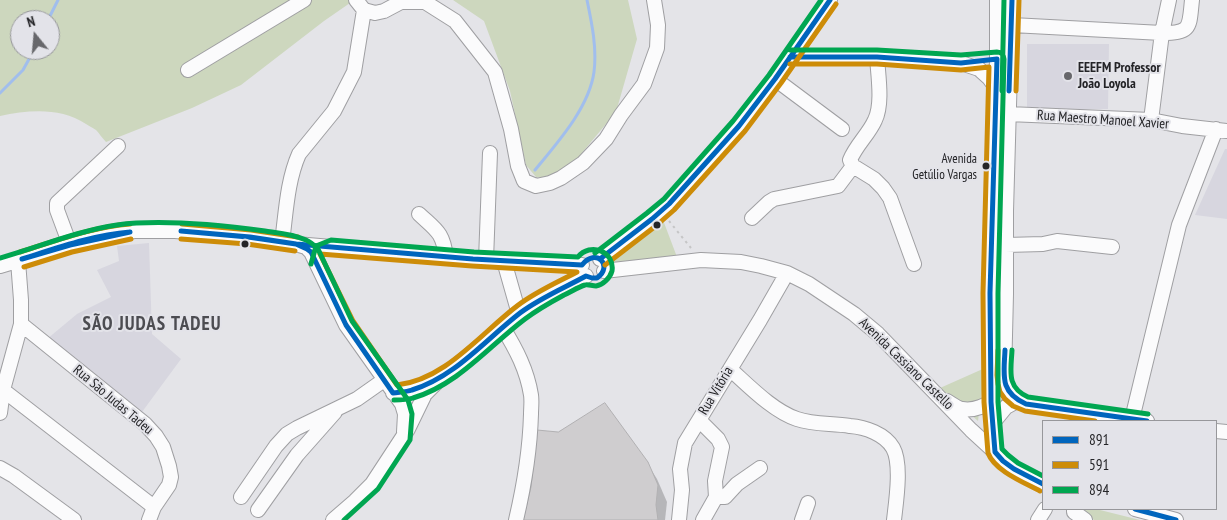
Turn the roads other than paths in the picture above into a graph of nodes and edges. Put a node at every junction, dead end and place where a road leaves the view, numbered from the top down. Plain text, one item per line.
1 (304, 0) edge
2 (654, 0) edge
3 (830, 0) edge
4 (997, 0) edge
5 (1012, 0) edge
6 (1168, 0) edge
7 (1192, 0) edge
8 (360, 5) edge
9 (1012, 25) junction
10 (1162, 33) junction
11 (803, 39) junction
12 (790, 57) junction
13 (811, 57) junction
14 (877, 58) junction
15 (997, 59) junction
16 (961, 63) junction
17 (188, 70) dead end
18 (775, 79) junction
19 (996, 88) junction
20 (1008, 114) junction
21 (1152, 120) junction
22 (842, 129) dead end
23 (1222, 130) edge
24 (118, 146) dead end
25 (490, 153) dead end
26 (853, 166) junction
27 (419, 214) dead end
28 (752, 218) dead end
29 (289, 243) junction
30 (70, 245) junction
31 (1006, 245) junction
32 (331, 247) junction
33 (1112, 247) dead end
34 (446, 257) junction
35 (486, 260) junction
36 (18, 261) junction
37 (504, 261) junction
38 (914, 264) dead end
39 (602, 265) junction
40 (0, 266) edge
41 (318, 266) junction
42 (584, 271) junction
43 (787, 273) junction
44 (990, 293) junction
45 (1006, 294) junction
46 (518, 314) junction
47 (21, 324) junction
48 (504, 328) junction
49 (730, 369) junction
50 (384, 380) junction
51 (438, 380) junction
52 (1005, 385) junction
53 (3, 390) junction
54 (393, 394) junction
55 (942, 399) junction
56 (991, 402) junction
57 (1017, 402) junction
58 (338, 409) junction
59 (0, 413) edge
60 (1132, 419) junction
61 (699, 420) junction
62 (1140, 420) edge
63 (992, 424) junction
64 (403, 437) junction
65 (995, 452) junction
66 (0, 468) edge
67 (760, 468) dead end
68 (1042, 483) edge
69 (240, 497) dead end
70 (716, 497) junction
71 (808, 503) dead end
72 (154, 507) junction
73 (258, 510) dead end
74 (1074, 510) edge
75 (1139, 510) edge
76 (74, 520) edge
77 (148, 520) edge
78 (333, 520) edge
79 (516, 520) edge
80 (679, 520) edge
81 (703, 520) edge
82 (802, 520) edge
83 (894, 520) edge
84 (1084, 520) edge
85 (1176, 520) edge

1 - 17 street
2 - 8 street
3 - 11 street
4 - 15 street
5 - 9 street
6 - 10 street
7 - 10 street
8 - 29 street
9 - 10 street
9 - 15 street
9 - 20 street
10 - 21 street
11 - 12 street
11 - 13 street
12 - 13 street
12 - 18 street
13 - 14 street
14 - 16 street
14 - 26 street
15 - 16 street
15 - 19 street
16 - 19 street
18 - 22 street
18 - 39 street
19 - 44 street
20 - 21 street, Rua Maestro Manoel Xavier
20 - 31 street
21 - 23 street, Rua Maestro Manoel Xavier
23 - 60 street
24 - 30 street
25 - 35 street
26 - 28 street
26 - 38 street
27 - 34 street
29 - 30 street
29 - 32 street
29 - 41 street
30 - 36 street
31 - 33 street
31 - 45 street
32 - 34 street
32 - 41 street
34 - 35 street
35 - 37 street
36 - 40 street
36 - 47 street
37 - 42 street
37 - 46 street
39 - 42 street
39 - 42 street
39 - 43 street, Avenida Cassiano Castello
41 - 50 street
42 - 46 street
43 - 49 street, Rua Vitória
43 - 55 street, Avenida Cassiano Castello
44 - 45 street
44 - 56 street
45 - 52 street
46 - 48 street
47 - 53 street
47 - 72 street, Rua São Judas Tadeu
48 - 51 street
48 - 79 street
49 - 61 street, Rua Vitória
49 - 83 street
50 - 54 street
50 - 58 street
51 - 54 street
51 - 64 street
52 - 56 street
52 - 57 street
53 - 59 street
53 - 72 street
54 - 64 street
55 - 56 street
55 - 65 street, Avenida Cassiano Castello
56 - 63 street
57 - 60 street
57 - 63 street
58 - 69 street
58 - 73 street
60 - 62 street
61 - 70 street
61 - 80 street, Rua Vitória
63 - 65 street
64 - 78 street
65 - 68 street
66 - 76 street
67 - 70 street
70 - 81 street
71 - 82 street
72 - 77 street, Rua São Judas Tadeu
74 - 84 street
75 - 85 street

